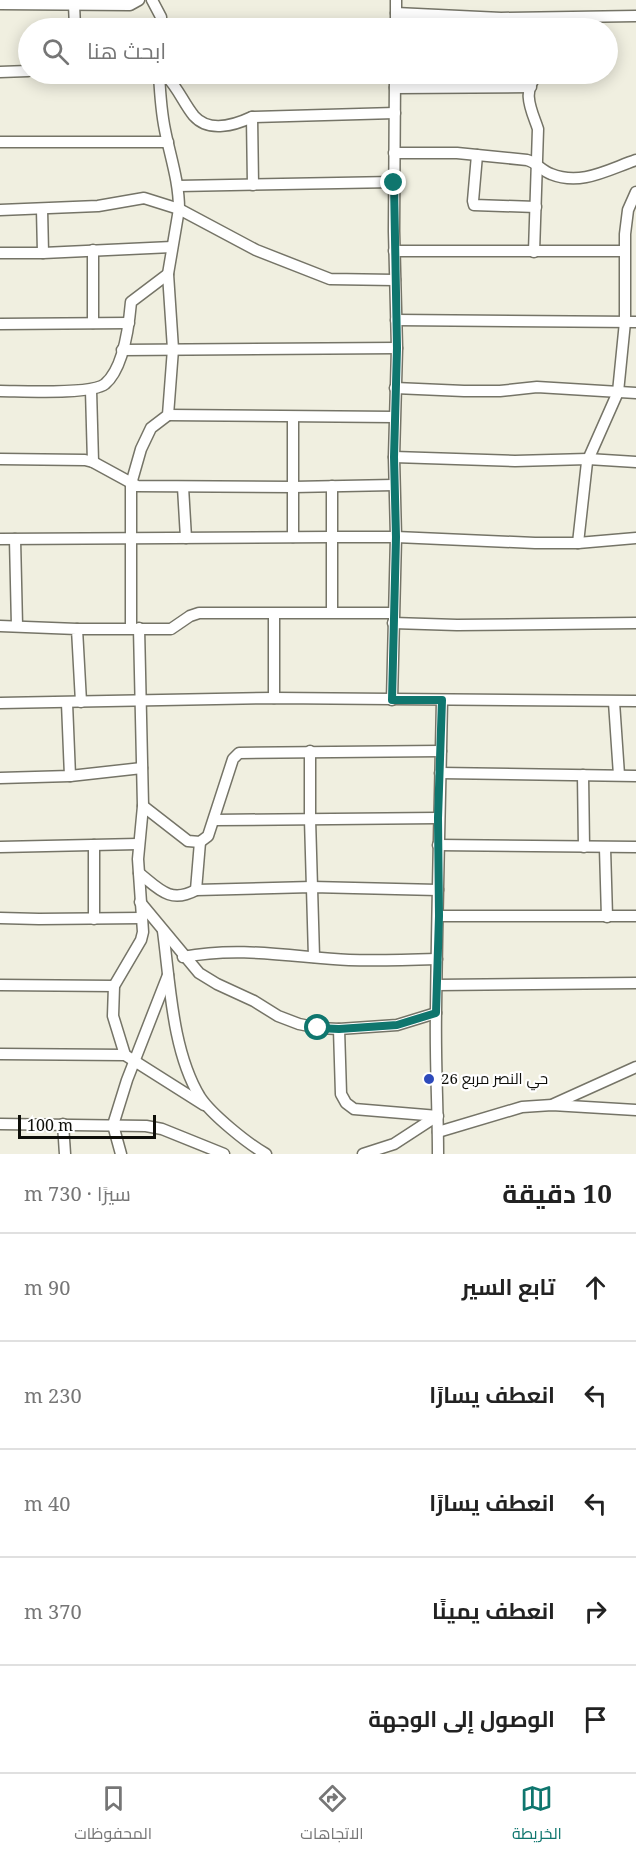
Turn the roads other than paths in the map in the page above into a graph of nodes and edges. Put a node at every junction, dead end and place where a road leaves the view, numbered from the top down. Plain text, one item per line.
1 (139, 0) edge
2 (152, 0) edge
3 (396, 0) edge
4 (89, 2) edge
5 (0, 4) edge
6 (74, 4) junction
7 (396, 13) junction
8 (636, 16) edge
9 (75, 18) edge
10 (161, 18) edge
11 (396, 18) edge
12 (501, 18) edge
13 (618, 19) edge
14 (18, 71) edge
15 (0, 72) edge
16 (159, 84) edge
17 (172, 84) edge
18 (395, 84) edge
19 (532, 84) edge
20 (531, 87) junction
21 (395, 88) junction
22 (395, 113) junction
23 (252, 117) junction
24 (0, 142) edge
25 (168, 142) junction
26 (394, 153) junction
27 (477, 155) junction
28 (636, 160) edge
29 (537, 165) junction
30 (394, 183) junction
31 (254, 185) junction
32 (178, 186) junction
33 (636, 192) edge
34 (536, 207) junction
35 (42, 209) junction
36 (179, 209) junction
37 (0, 210) edge
38 (632, 210) edge
39 (172, 247) junction
40 (93, 250) junction
41 (394, 251) junction
42 (624, 251) junction
43 (534, 252) junction
44 (43, 253) junction
45 (0, 254) edge
46 (168, 274) junction
47 (395, 280) junction
48 (396, 320) junction
49 (631, 322) edge
50 (93, 323) junction
51 (129, 323) junction
52 (0, 324) edge
53 (397, 348) junction
54 (173, 349) junction
55 (122, 350) junction
56 (395, 388) junction
57 (91, 390) junction
58 (0, 391) edge
59 (618, 392) junction
60 (636, 393) edge
61 (168, 415) junction
62 (293, 417) junction
63 (394, 417) junction
64 (394, 457) junction
65 (0, 459) edge
66 (588, 459) junction
67 (93, 462) junction
68 (636, 462) edge
69 (130, 484) junction
70 (394, 485) junction
71 (333, 486) junction
72 (183, 487) junction
73 (293, 487) junction
74 (293, 537) junction
75 (331, 537) junction
76 (396, 537) junction
77 (131, 538) junction
78 (186, 538) junction
79 (636, 538) edge
80 (0, 539) edge
81 (15, 539) junction
82 (578, 543) junction
83 (332, 612) junction
84 (274, 614) junction
85 (393, 618) junction
86 (636, 623) edge
87 (0, 626) edge
88 (17, 626) junction
89 (135, 628) junction
90 (77, 629) junction
91 (274, 698) junction
92 (141, 700) junction
93 (392, 700) junction
94 (442, 700) junction
95 (636, 701) edge
96 (81, 702) junction
97 (614, 702) junction
98 (0, 703) edge
99 (67, 703) junction
100 (310, 751) junction
101 (441, 751) junction
102 (142, 768) junction
103 (440, 773) junction
104 (583, 775) junction
105 (619, 775) junction
106 (636, 776) edge
107 (70, 777) junction
108 (0, 778) edge
109 (143, 806) junction
110 (438, 818) junction
111 (310, 819) junction
112 (214, 820) junction
113 (200, 842) junction
114 (138, 844) junction
115 (94, 845) junction
116 (438, 845) junction
117 (0, 847) edge
118 (584, 847) junction
119 (636, 847) edge
120 (605, 848) junction
121 (139, 873) junction
122 (312, 887) junction
123 (196, 890) junction
124 (438, 890) junction
125 (140, 902) junction
126 (439, 916) junction
127 (636, 916) edge
128 (607, 917) junction
129 (0, 918) edge
130 (142, 918) junction
131 (94, 919) junction
132 (163, 930) junction
133 (183, 957) junction
134 (314, 957) junction
135 (437, 959) junction
136 (169, 972) junction
137 (636, 983) edge
138 (0, 985) edge
139 (437, 985) junction
140 (114, 986) junction
141 (436, 1013) junction
142 (339, 1029) junction
143 (0, 1054) edge
144 (130, 1058) junction
145 (636, 1067) edge
146 (552, 1105) junction
147 (210, 1109) junction
148 (636, 1110) edge
149 (438, 1116) junction
150 (0, 1124) edge
151 (63, 1124) junction
152 (113, 1125) junction
153 (438, 1132) junction
154 (65, 1154) edge
155 (121, 1154) edge
156 (224, 1154) edge
157 (266, 1154) edge
158 (363, 1154) edge
159 (438, 1154) edge

1 - 4 street
2 - 10 street
3 - 7 street
4 - 6 street
5 - 6 street
6 - 9 street
7 - 11 street
7 - 12 street
8 - 13 street
14 - 15 street
16 - 25 street
17 - 23 street
18 - 21 street
19 - 20 street
20 - 21 street
20 - 29 street
21 - 22 street
22 - 23 street
22 - 26 street
23 - 31 street
24 - 25 street
25 - 32 street
26 - 27 street
26 - 30 street
27 - 29 street
27 - 34 street
28 - 29 street
29 - 34 street
30 - 31 street
30 - 41 street
31 - 32 street
32 - 36 street
33 - 38 street
34 - 43 street
35 - 36 street
35 - 37 street
35 - 44 street
36 - 39 street
36 - 47 street
38 - 42 street
39 - 40 street
39 - 46 street
40 - 44 street
40 - 50 street
41 - 43 street
41 - 47 street
42 - 43 street
42 - 49 street
44 - 45 street
46 - 51 street
46 - 54 street
47 - 48 street
48 - 49 street
48 - 53 street
49 - 59 street
50 - 51 street
50 - 52 street
51 - 55 street
53 - 54 street
53 - 56 street
54 - 55 street
54 - 61 street
55 - 57 street
56 - 59 street
56 - 63 street
57 - 58 street
57 - 67 street
59 - 60 street
59 - 66 street
61 - 62 street
61 - 69 street
62 - 63 street
62 - 73 street
63 - 64 street
64 - 66 street
64 - 70 street
65 - 67 street
66 - 68 street
66 - 82 street
67 - 69 street
69 - 72 street
69 - 77 street
70 - 71 street
70 - 76 street
71 - 73 street
71 - 75 street
72 - 73 street
72 - 78 street
73 - 74 street
74 - 75 street
74 - 78 street
75 - 76 street
75 - 83 street
76 - 82 street
76 - 85 street
77 - 78 street
77 - 81 street
77 - 89 street
79 - 82 street
80 - 81 street
81 - 88 street
83 - 84 street
83 - 85 street
84 - 89 street
84 - 91 street
85 - 86 street
85 - 93 street
87 - 88 street
88 - 90 street
89 - 90 street
89 - 92 street
90 - 96 street
91 - 92 street
91 - 93 street
92 - 96 street
92 - 102 street
93 - 94 street
94 - 97 street
94 - 101 street
95 - 97 street
96 - 99 street
97 - 105 street
98 - 99 street
99 - 107 street
100 - 101 street
100 - 111 street
100 - 112 street
101 - 103 street
102 - 107 street
102 - 109 street
103 - 104 street
103 - 110 street
104 - 105 street
104 - 118 street
105 - 106 street
107 - 108 street
109 - 113 street
109 - 114 street
110 - 111 street
110 - 116 street
111 - 112 street
111 - 122 street
112 - 113 street
113 - 123 street
114 - 115 street
114 - 121 street
115 - 117 street
115 - 131 street
116 - 118 street
116 - 124 street
118 - 120 street
119 - 120 street
120 - 128 street
121 - 123 street
121 - 125 street
122 - 123 street
122 - 124 street
122 - 134 street
124 - 126 street
125 - 130 street
125 - 132 street
126 - 128 street
126 - 135 street
127 - 128 street
129 - 131 street
130 - 131 street
130 - 140 street
132 - 133 street
132 - 136 street
133 - 134 street
133 - 142 street
134 - 135 street
135 - 139 street
136 - 144 street
136 - 147 street
137 - 139 street
138 - 140 street
139 - 141 street
140 - 144 street
141 - 142 street
141 - 149 street
142 - 149 street
143 - 144 street
144 - 147 street
144 - 152 street
145 - 146 street
146 - 148 street
146 - 153 street
147 - 157 street
149 - 153 street
149 - 158 street
150 - 151 street
151 - 152 street
151 - 154 street
152 - 155 street
152 - 156 street
153 - 159 street

